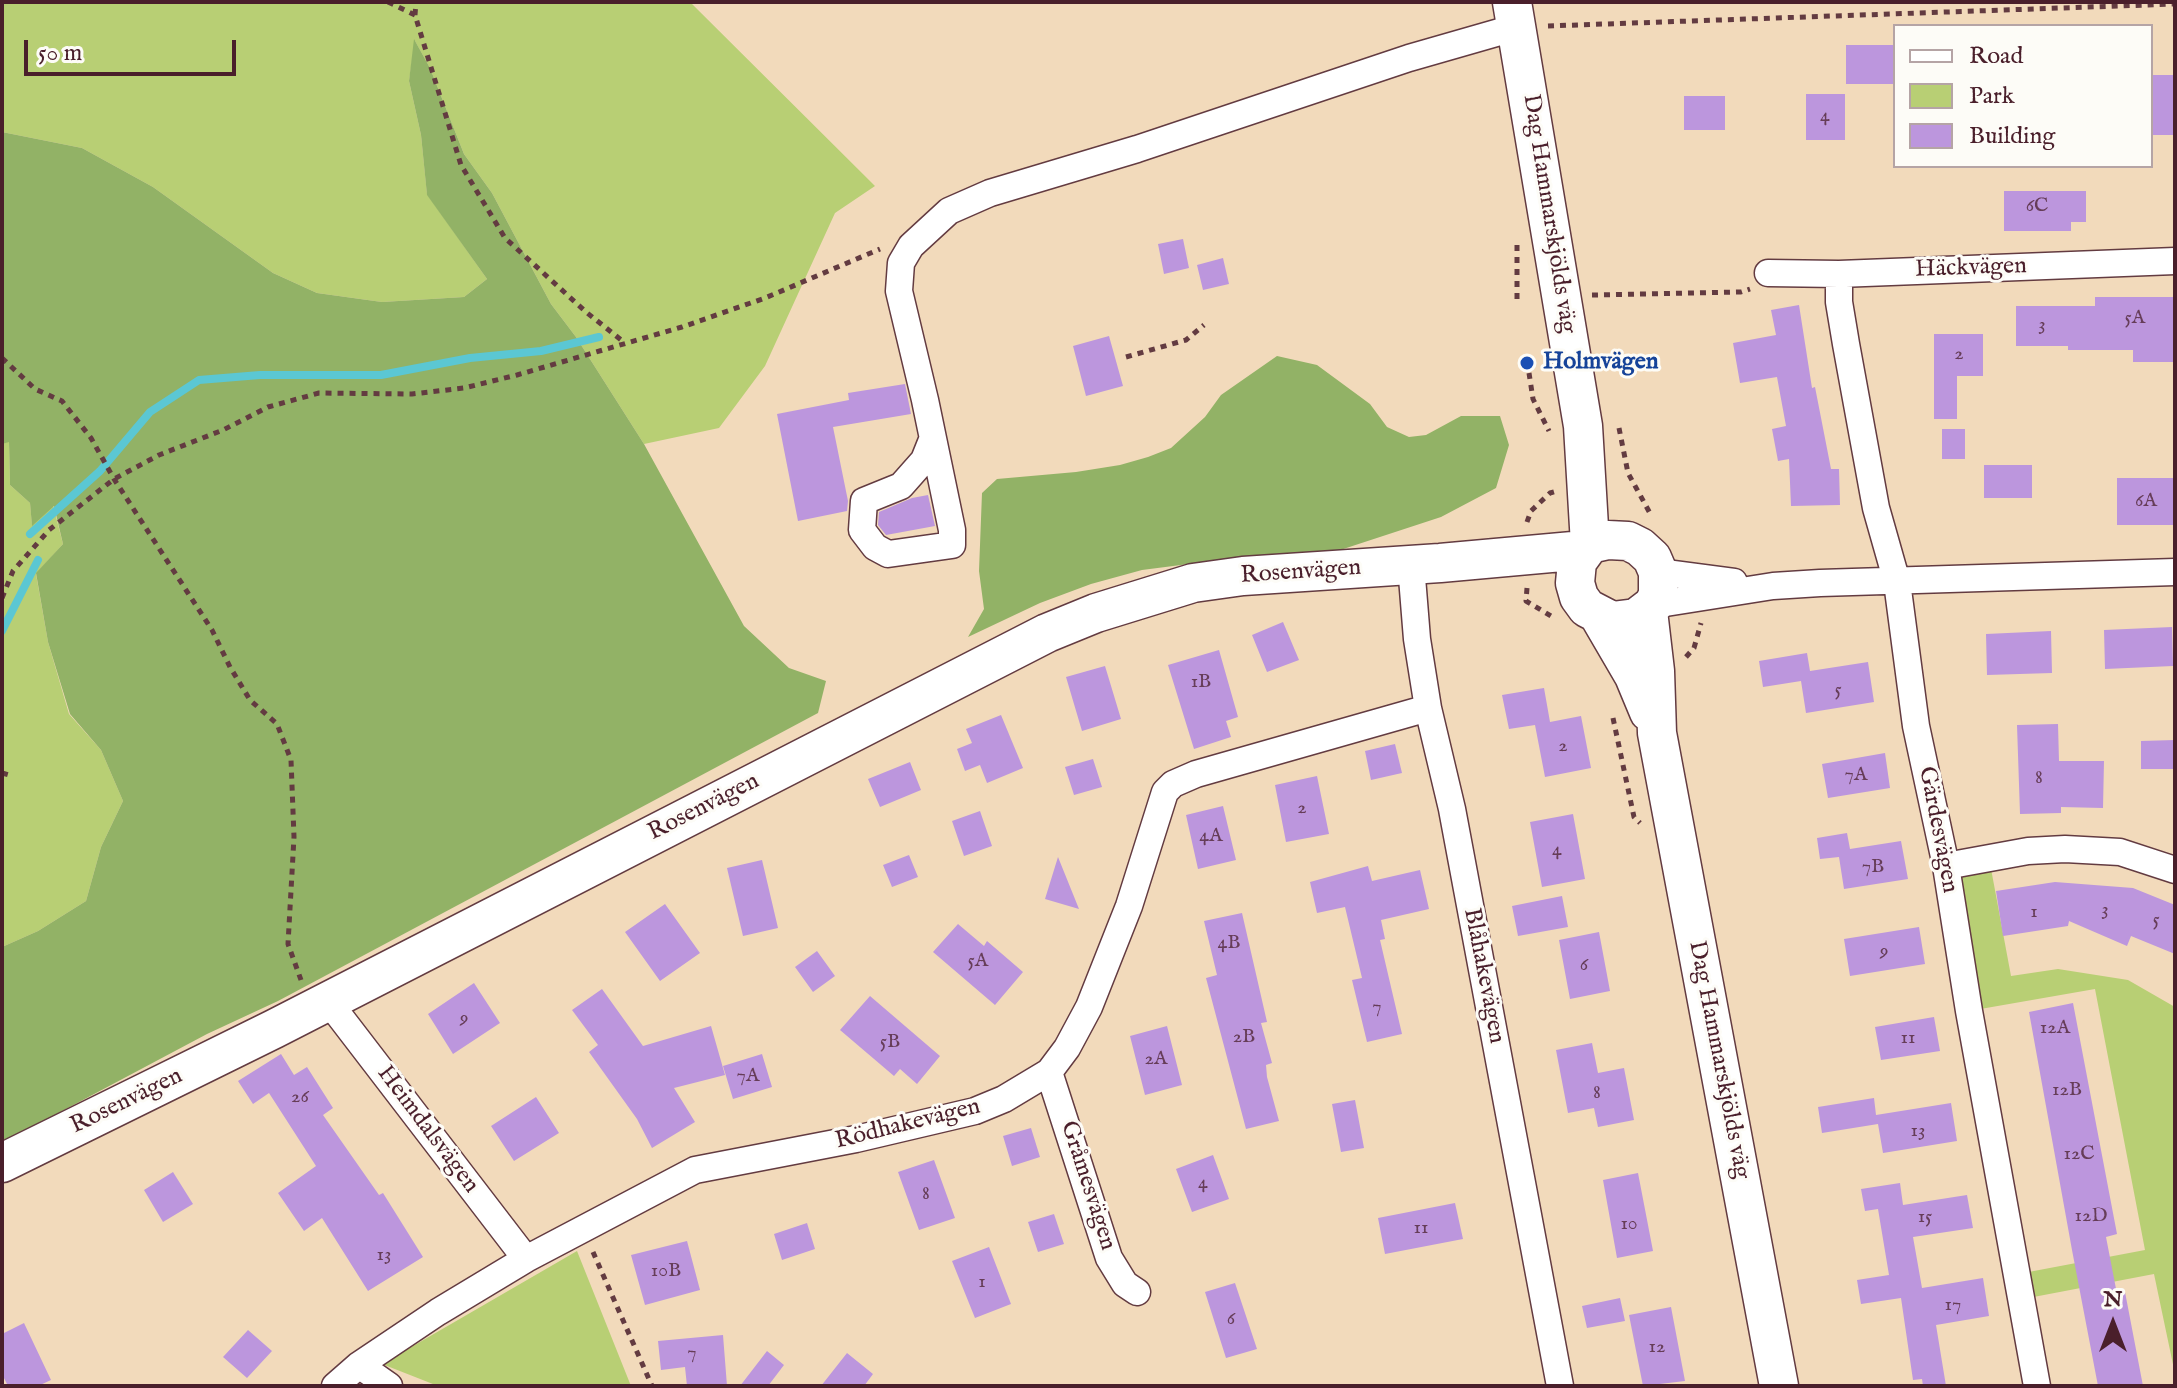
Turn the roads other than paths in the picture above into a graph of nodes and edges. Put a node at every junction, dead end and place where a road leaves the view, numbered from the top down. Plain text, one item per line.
1 (1523, 18) edge
2 (2175, 261) edge
3 (1768, 273) road end
4 (1839, 274) junction
5 (932, 440) junction
6 (1596, 480) junction
7 (1641, 531) junction
8 (1587, 547) junction
9 (1425, 564) junction
10 (1528, 564) junction
11 (2175, 572) edge
12 (1897, 582) junction
13 (1773, 586) junction
14 (1653, 596) junction
15 (1580, 612) junction
16 (1428, 708) junction
17 (1657, 733) junction
18 (1946, 866) junction
19 (2175, 870) edge
20 (328, 1001) junction
21 (1049, 1072) junction
22 (2, 1163) edge
23 (526, 1259) junction
24 (1137, 1292) dead end
25 (359, 1365) junction
26 (335, 1386) edge
27 (389, 1386) edge
28 (1560, 1386) edge
29 (1779, 1386) edge
30 (2037, 1386) edge

1 - 5 street
1 - 6 street, Dag Hammarskjölds väg
2 - 4 street, Häckvägen
3 - 4 street, Häckvägen
4 - 12 street, Gärdesvägen
5 - 5 street
6 - 7 street, Dag Hammarskjölds väg
6 - 8 street, Dag Hammarskjölds väg
7 - 8 street
7 - 14 street, Dag Hammarskjölds väg
8 - 10 street, Rosenvägen
8 - 15 street, Dag Hammarskjölds väg
9 - 10 street, Rosenvägen
9 - 16 street, Blåhakevägen
9 - 20 street, Rosenvägen
10 - 15 street, Rosenvägen
11 - 12 street
12 - 13 street
12 - 18 street, Gärdesvägen
13 - 14 street
13 - 14 street
14 - 15 street
14 - 17 street, Dag Hammarskjölds väg
15 - 17 street, Dag Hammarskjölds väg
16 - 21 street, Rödhakevägen
16 - 28 street, Blåhakevägen
17 - 29 street, Dag Hammarskjölds väg
18 - 19 street
18 - 30 street, Gärdesvägen
20 - 22 street, Rosenvägen
20 - 23 street, Heimdalsvägen
21 - 23 street, Rödhakevägen
21 - 24 street, Gråmesvägen
23 - 25 street, Rödhakevägen
25 - 26 street, Rödhakevägen
25 - 27 street

